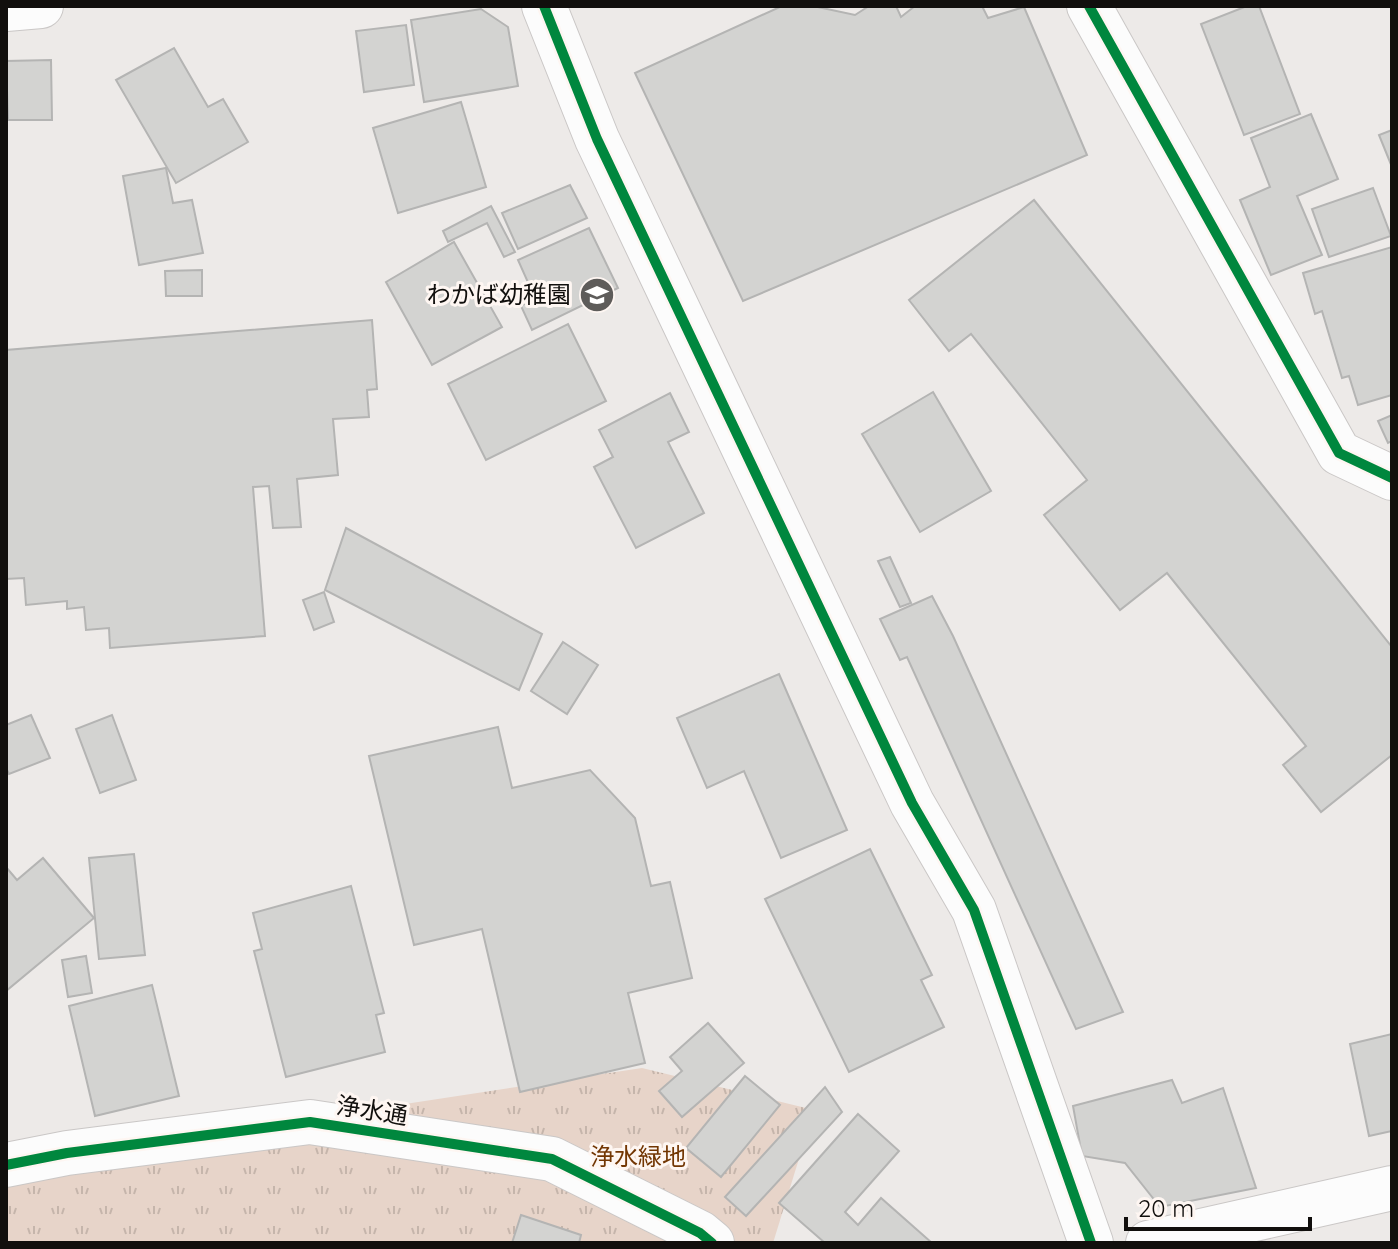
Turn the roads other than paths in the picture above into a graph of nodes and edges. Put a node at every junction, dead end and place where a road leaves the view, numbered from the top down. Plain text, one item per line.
1 (41, 6) edge
2 (544, 6) edge
3 (1089, 6) edge
4 (6, 9) edge
5 (1392, 478) edge
6 (6, 1165) edge
7 (1392, 1188) edge
8 (704, 1240) edge
9 (1091, 1243) edge
10 (1148, 1243) edge

1 - 4 street
2 - 9 street
3 - 5 street
6 - 8 street, 浄水通
7 - 10 street

